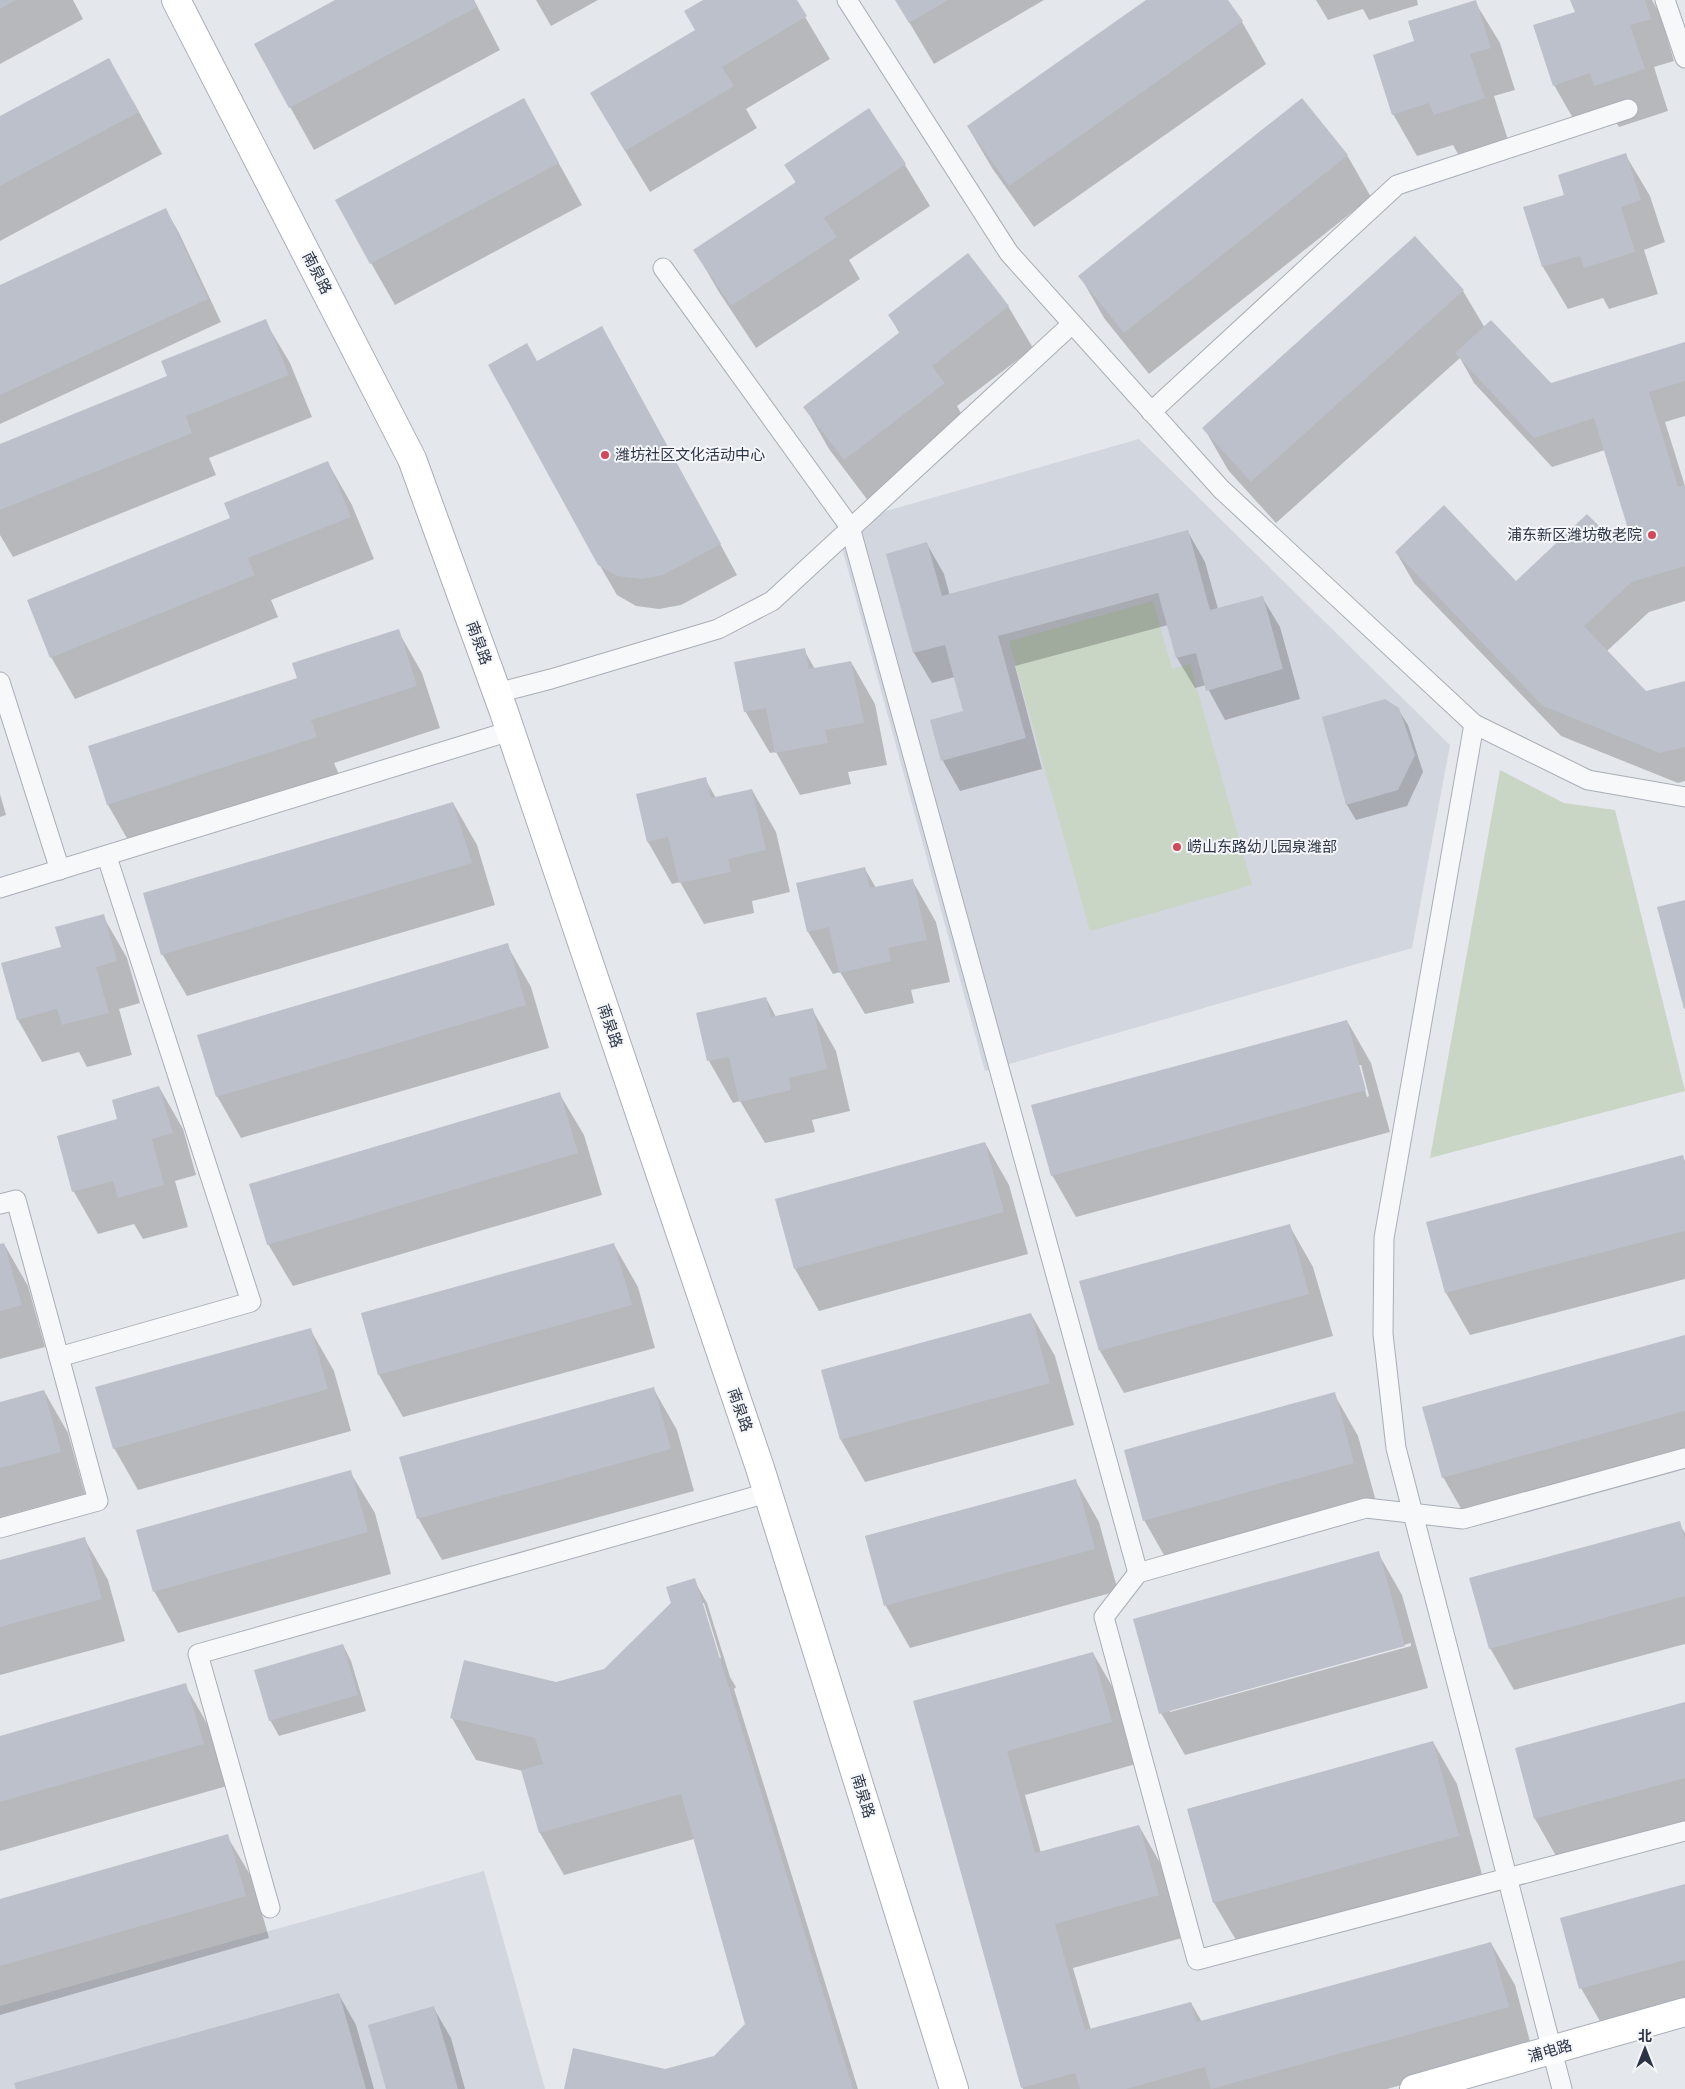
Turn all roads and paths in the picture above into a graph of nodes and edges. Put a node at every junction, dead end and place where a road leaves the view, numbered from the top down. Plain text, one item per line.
1 (176, 0) edge
2 (847, 0) edge
3 (1665, 0) edge
4 (1685, 58) edge
5 (1628, 109) dead end
6 (663, 268) dead end
7 (1072, 324) junction
8 (1152, 412) junction
9 (850, 527) junction
10 (0, 682) edge
11 (497, 693) junction
12 (1474, 724) junction
13 (510, 731) junction
14 (1685, 797) edge
15 (107, 856) junction
16 (60, 870) junction
17 (0, 888) edge
18 (0, 1204) edge
19 (59, 1358) junction
20 (1685, 1458) edge
21 (768, 1493) junction
22 (1414, 1514) junction
23 (0, 1528) edge
24 (1138, 1573) junction
25 (1685, 1831) edge
26 (1507, 1879) junction
27 (270, 1908) dead end
28 (1685, 2012) edge
29 (1551, 2050) junction
30 (954, 2089) edge
31 (1414, 2089) edge
32 (1562, 2089) edge

1 - 11 street, 南泉路
2 - 7 lane
3 - 4 lane
5 - 8 lane
6 - 9 lane
7 - 8 lane
7 - 9 lane
8 - 12 lane
9 - 11 lane
9 - 24 lane
10 - 16 lane
11 - 13 street, 南泉路
12 - 14 lane
12 - 22 lane
13 - 15 lane
13 - 21 street, 南泉路
15 - 16 lane
15 - 19 lane
16 - 17 lane
18 - 19 lane
19 - 23 lane
20 - 22 lane
21 - 27 lane
21 - 30 street, 南泉路
22 - 24 lane
22 - 26 lane
24 - 26 lane
25 - 26 lane
26 - 29 lane
28 - 29 street, 浦电路
29 - 31 street, 浦电路
29 - 32 lane

